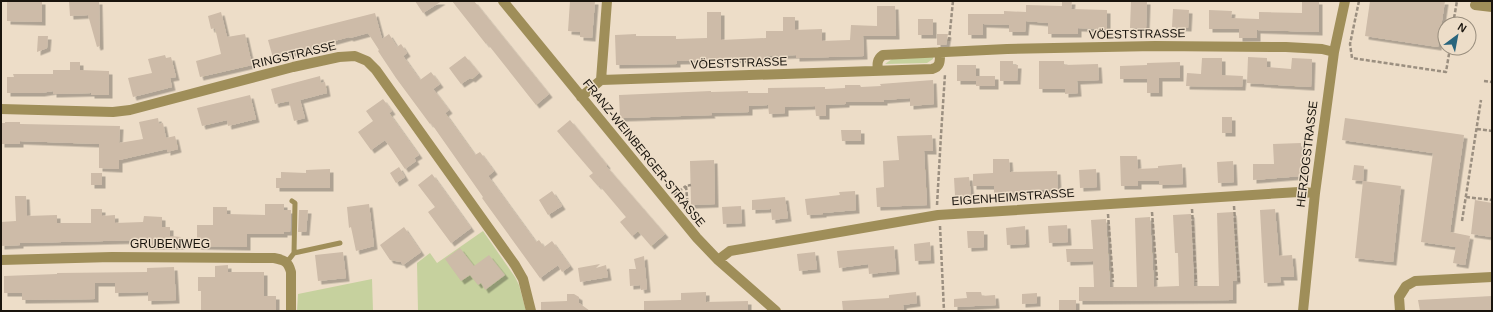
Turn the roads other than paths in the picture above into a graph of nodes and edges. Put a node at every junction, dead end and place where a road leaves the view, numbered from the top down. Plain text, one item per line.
1 (503, 1) edge
2 (607, 1) edge
3 (1345, 1) edge
4 (1476, 5) dead end
5 (1492, 7) edge
6 (944, 52) junction
7 (1334, 52) junction
8 (878, 71) junction
9 (601, 80) junction
10 (581, 97) junction
11 (1, 109) edge
12 (1314, 193) junction
13 (292, 201) dead end
14 (340, 243) dead end
15 (294, 253) junction
16 (1, 260) edge
17 (718, 260) junction
18 (287, 262) junction
19 (1492, 277) edge
20 (291, 311) edge
21 (531, 311) edge
22 (776, 311) edge
23 (1304, 311) edge
24 (1400, 311) edge

1 - 10 street, FRANZ-WEINBERGER-STRASSE
2 - 9 street
3 - 7 street, HERZOGSTRASSE
4 - 5 street
6 - 7 street, VÖESTSTRASSE
6 - 8 street, VÖESTSTRASSE
6 - 8 street, VÖESTSTRASSE
7 - 12 street, HERZOGSTRASSE
8 - 9 street, VÖESTSTRASSE
9 - 10 street
10 - 17 street, FRANZ-WEINBERGER-STRASSE
11 - 21 street, RINGSTRASSE
12 - 17 street, EIGENHEIMSTRASSE
12 - 23 street, HERZOGSTRASSE
13 - 15 lane
14 - 15 lane
15 - 18 lane
16 - 18 street, GRUBENWEG
17 - 22 street, FRANZ-WEINBERGER-STRASSE
18 - 20 street
19 - 24 street

